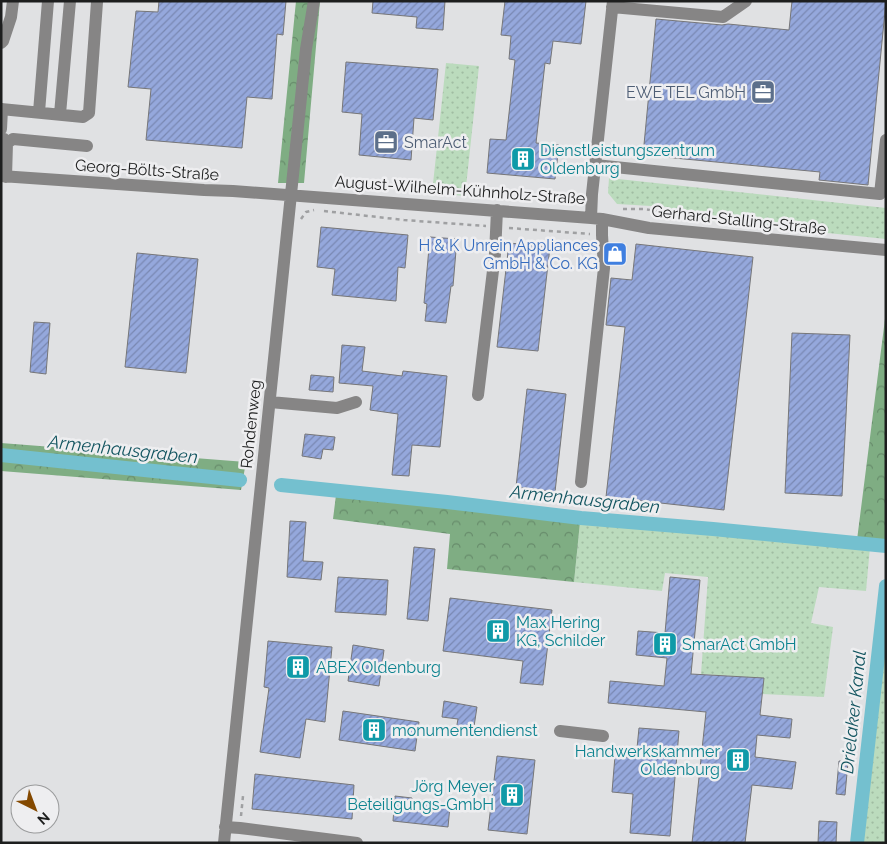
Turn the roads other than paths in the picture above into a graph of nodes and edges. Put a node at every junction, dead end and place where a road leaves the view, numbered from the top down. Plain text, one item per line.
1 (13, 1) edge
2 (48, 1) edge
3 (70, 1) edge
4 (746, 1) edge
5 (97, 2) edge
6 (612, 4) edge
7 (313, 6) edge
8 (1, 43) edge
9 (2, 109) edge
10 (40, 112) junction
11 (60, 114) junction
12 (1, 129) edge
13 (886, 140) edge
14 (4, 141) edge
15 (87, 146) dead end
16 (595, 165) junction
17 (4, 176) edge
18 (291, 195) junction
19 (497, 210) junction
20 (596, 218) junction
21 (886, 250) edge
22 (478, 395) dead end
23 (270, 402) junction
24 (356, 402) dead end
25 (581, 482) dead end
26 (560, 731) dead end
27 (603, 736) dead end
28 (225, 827) junction
29 (328, 841) edge
30 (224, 843) edge
31 (357, 843) edge

1 - 8 street
2 - 10 street
3 - 11 street
4 - 6 street
5 - 11 street
6 - 16 street, August-Wilhelm-Kühnholz-Straße
7 - 18 street, Rohdenweg
9 - 10 street
9 - 12 street
10 - 11 street
13 - 16 street
14 - 15 street
14 - 17 street
16 - 20 street, August-Wilhelm-Kühnholz-Straße
17 - 18 street, Georg-Bölts-Straße
18 - 19 street, August-Wilhelm-Kühnholz-Straße
18 - 23 street, Rohdenweg
19 - 20 street, August-Wilhelm-Kühnholz-Straße
19 - 22 street
20 - 21 street, Gerhard-Stalling-Straße
20 - 25 street
23 - 24 street
23 - 28 street, Rohdenweg
26 - 27 street
28 - 29 street
28 - 30 street, Rohdenweg
29 - 31 street

